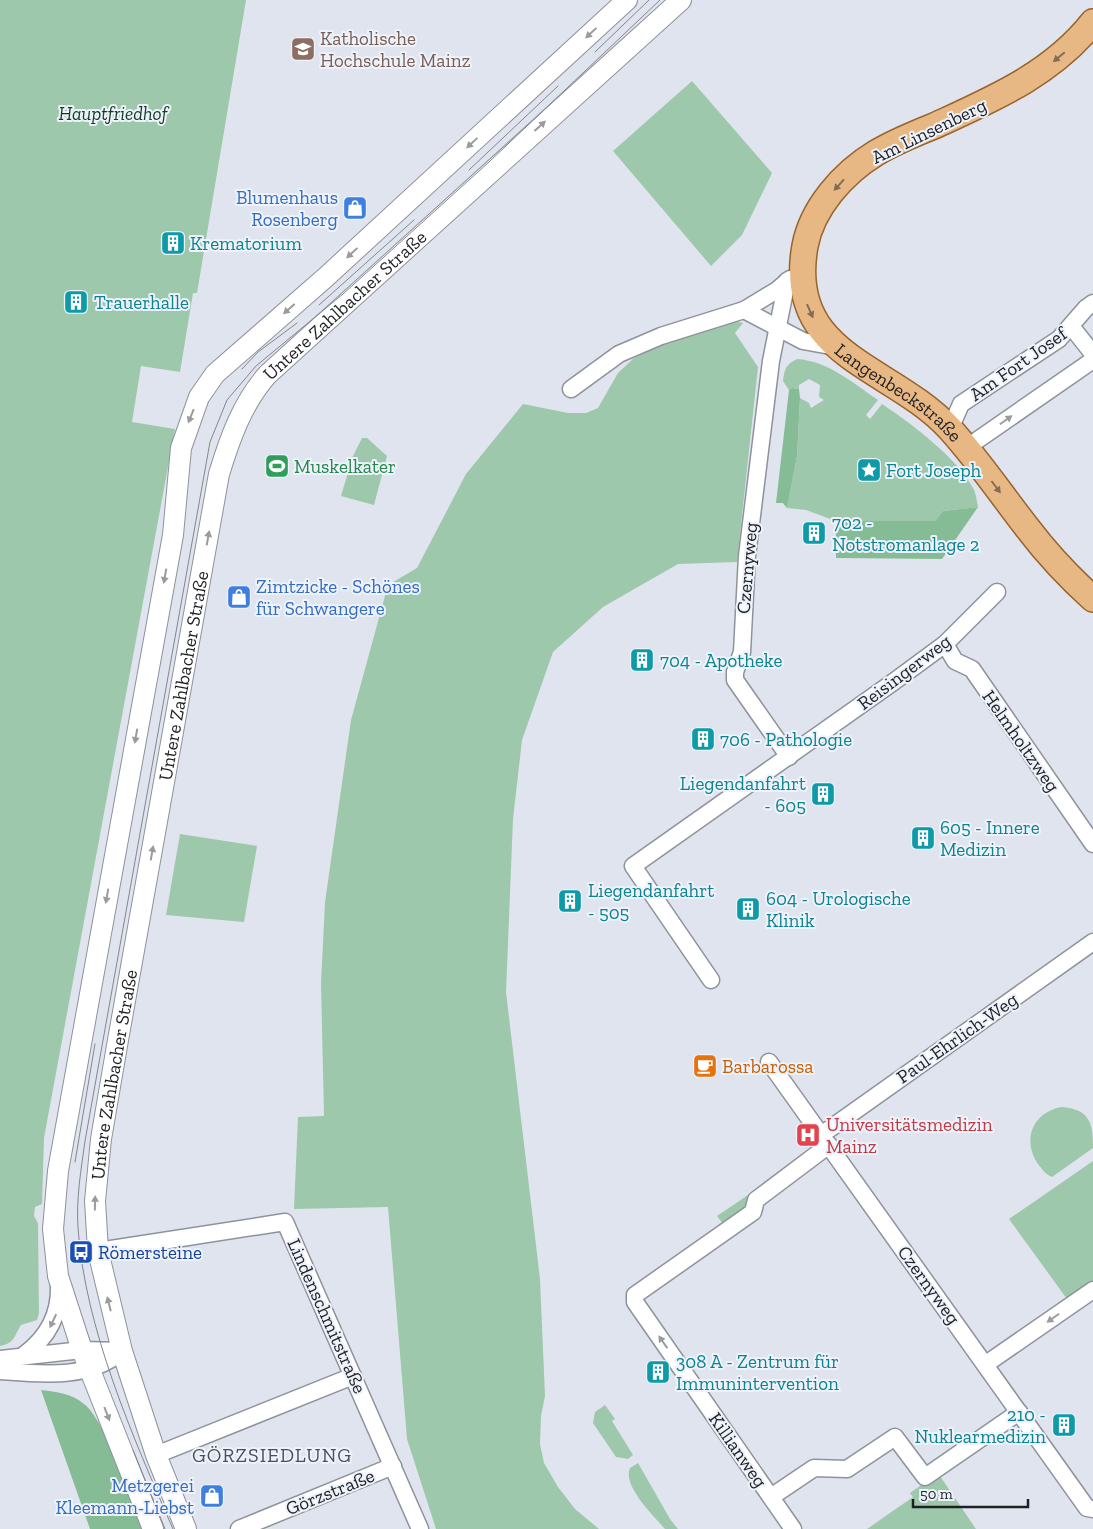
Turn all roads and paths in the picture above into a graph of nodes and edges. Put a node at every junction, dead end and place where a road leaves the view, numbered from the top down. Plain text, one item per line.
1 (627, 0) edge
2 (681, 0) edge
3 (1093, 22) edge
4 (795, 274) junction
5 (1093, 303) edge
6 (744, 310) junction
7 (1071, 326) junction
8 (778, 327) junction
9 (803, 341) junction
10 (836, 347) junction
11 (1093, 354) edge
12 (1093, 360) edge
13 (771, 361) junction
14 (571, 390) dead end
15 (950, 429) junction
16 (966, 448) junction
17 (997, 592) dead end
18 (1093, 599) edge
19 (945, 644) junction
20 (789, 757) junction
21 (1093, 844) edge
22 (1093, 942) edge
23 (711, 980) dead end
24 (770, 1062) dead end
25 (825, 1140) junction
26 (98, 1251) junction
27 (58, 1276) junction
28 (1093, 1290) edge
29 (635, 1295) joint
30 (82, 1350) junction
31 (122, 1351) junction
32 (24, 1355) junction
33 (0, 1359) edge
34 (986, 1364) junction
35 (90, 1369) junction
36 (0, 1371) edge
37 (353, 1376) junction
38 (1019, 1412) junction
39 (156, 1455) junction
40 (393, 1466) junction
41 (771, 1497) junction
42 (1090, 1509) edge
43 (153, 1529) edge
44 (186, 1529) edge
45 (240, 1529) edge
46 (420, 1529) edge
47 (793, 1529) edge

1 -> 27 street, Untere Zahlbacher Straße
26 -> 2 street, Untere Zahlbacher Straße
3 -> 4 main road, Am Linsenberg
4 - 6 street
4 - 8 street, Czernyweg
4 -> 10 main road, Langenbeckstraße
5 - 7 street, Am Fort Josef
6 - 8 street
6 - 14 street
7 - 11 street
7 - 15 street, Am Fort Josef
8 - 9 street
8 - 13 street, Czernyweg
9 - 10 street
9 - 13 street
10 - 15 main road, Langenbeckstraße
16 -> 12 street, Am Fort Josef
13 - 20 street, Czernyweg
15 - 16 main road, Langenbeckstraße
16 -> 18 main road, Langenbeckstraße
17 - 19 street, Reisingerweg
19 - 20 street, Reisingerweg
19 - 21 street, Helmholtzweg
20 - 23 street, Reisingerweg
22 - 25 street, Paul-Ehrlich-Weg
24 - 25 street, Czernyweg
25 - 29 street, Paul-Ehrlich-Weg
25 - 34 street, Czernyweg
31 -> 26 street, Untere Zahlbacher Straße
26 - 37 street, Lindenschmitstraße
27 - 30 street, Untere Zahlbacher Straße
27 -> 32 street
28 -> 34 street
41 -> 29 street, Killianweg
30 - 31 street
30 - 32 street
30 - 35 street, Untere Zahlbacher Straße
31 - 35 street
31 - 39 street, Untere Zahlbacher Straße
32 - 33 street
34 - 38 street, Czernyweg
35 - 36 street
35 -> 43 street, Untere Zahlbacher Straße
37 - 39 street
37 - 40 street, Lindenschmitstraße
38 - 41 street
38 - 42 street, Czernyweg
39 - 44 street, Untere Zahlbacher Straße
40 - 45 street, Görzstraße
40 - 46 street, Lindenschmitstraße
41 - 47 street, Killianweg

